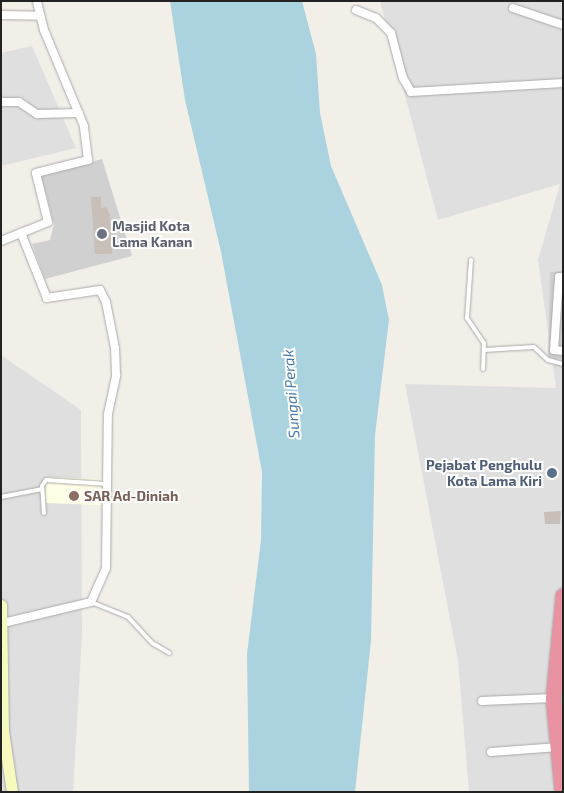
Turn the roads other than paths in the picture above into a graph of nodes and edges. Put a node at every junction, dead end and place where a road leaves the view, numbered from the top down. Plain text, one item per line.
1 (37, 1) edge
2 (513, 8) dead end
3 (356, 10) dead end
4 (1, 15) edge
5 (40, 16) junction
6 (563, 25) edge
7 (563, 83) edge
8 (1, 102) edge
9 (79, 113) junction
10 (21, 233) junction
11 (1, 241) edge
12 (471, 260) dead end
13 (563, 277) edge
14 (484, 350) junction
15 (563, 351) edge
16 (563, 364) edge
17 (483, 369) dead end
18 (107, 484) junction
19 (42, 489) junction
20 (1, 496) edge
21 (44, 513) dead end
22 (563, 595) edge
23 (91, 602) junction
24 (1, 605) edge
25 (3, 623) junction
26 (169, 652) dead end
27 (558, 677) edge
28 (553, 698) junction
29 (482, 702) dead end
30 (558, 715) edge
31 (2, 737) edge
32 (560, 747) edge
33 (491, 752) dead end
34 (12, 792) edge
35 (562, 792) edge

1 - 5 street
2 - 6 street
3 - 7 street
4 - 5 street
5 - 9 street
8 - 9 street
9 - 10 street
10 - 11 street
10 - 18 street
12 - 14 lane
13 - 15 street
14 - 16 lane
14 - 17 lane
18 - 19 lane
18 - 23 street
19 - 20 lane
19 - 21 lane
22 - 27 highway
23 - 25 street
23 - 26 lane
24 - 25 main road
25 - 31 main road
27 - 28 highway
28 - 29 street
28 - 30 highway
30 - 32 highway
31 - 34 main road
32 - 33 street
32 - 35 highway

